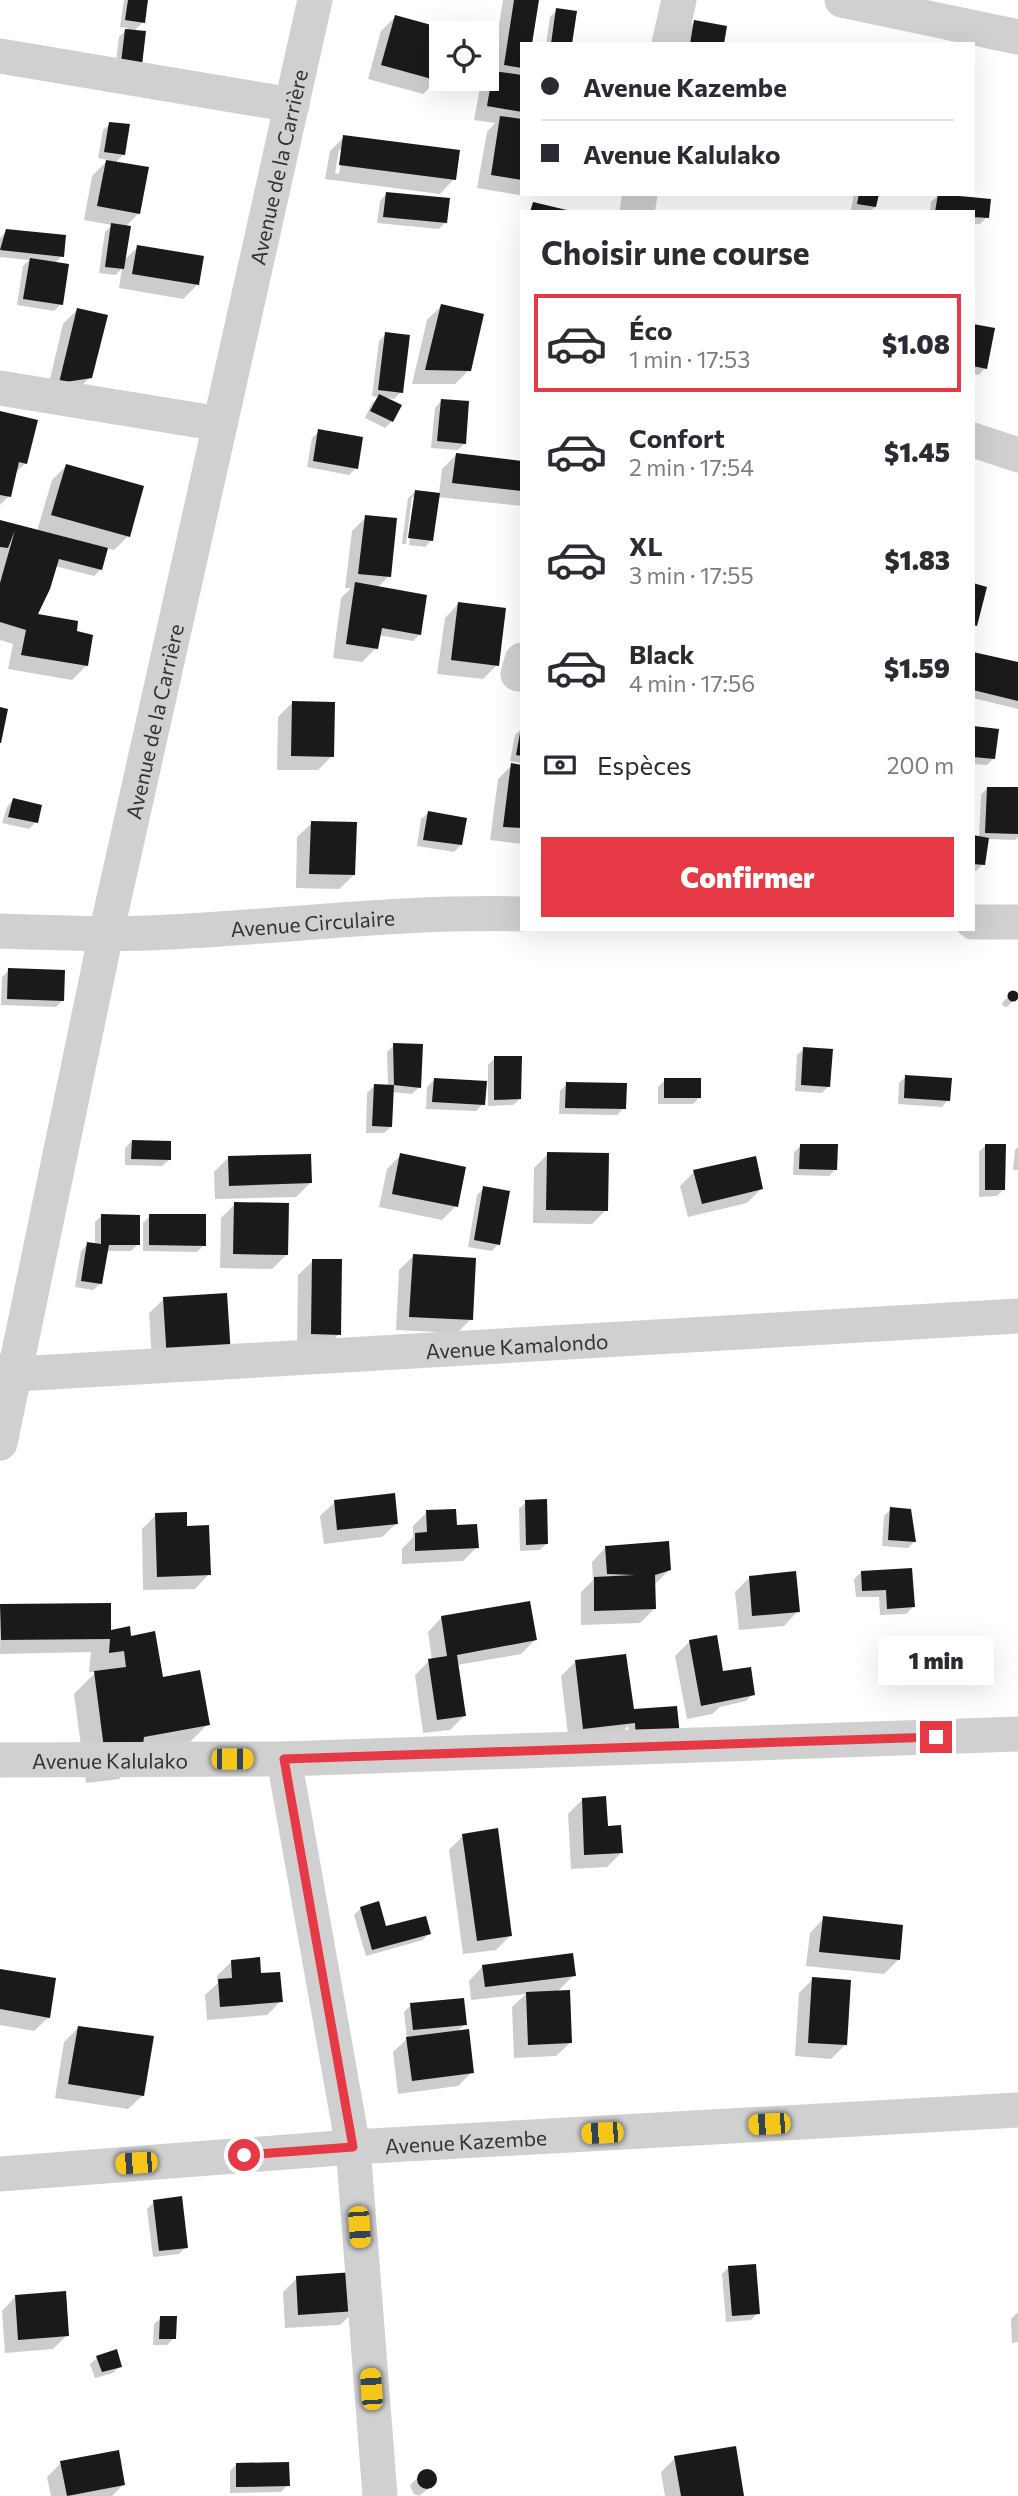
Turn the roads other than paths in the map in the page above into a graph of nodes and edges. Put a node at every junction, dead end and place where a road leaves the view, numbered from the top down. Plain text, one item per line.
1 (315, 0) edge
2 (680, 0) edge
3 (842, 0) edge
4 (1018, 37) edge
5 (670, 42) edge
6 (0, 56) edge
7 (292, 105) junction
8 (0, 388) edge
9 (220, 424) junction
10 (975, 441) edge
11 (1018, 455) edge
12 (520, 914) edge
13 (975, 922) edge
14 (1018, 922) edge
15 (0, 931) edge
16 (106, 934) junction
17 (1018, 1316) edge
18 (8, 1373) edge
19 (0, 1443) edge
20 (1018, 1734) edge
21 (284, 1759) junction
22 (0, 1760) edge
23 (1018, 2110) edge
24 (353, 2147) junction
25 (0, 2174) edge
26 (380, 2496) edge

1 - 7 street, Avenue de la Carrière
2 - 5 street
3 - 4 street
6 - 7 street
7 - 9 street, Avenue de la Carrière
8 - 9 street
9 - 16 street, Avenue de la Carrière
10 - 11 street
12 - 16 street, Avenue Circulaire
13 - 14 street
15 - 16 street, Avenue Circulaire
16 - 18 street, Avenue de la Carrière
17 - 18 street, Avenue Kamalondo
18 - 19 street, Avenue de la Carrière
20 - 21 street, Avenue Kalulako
21 - 22 street, Avenue Kalulako
21 - 24 street
23 - 24 street, Avenue Kazembe
24 - 25 street, Avenue Kazembe
24 - 26 street

